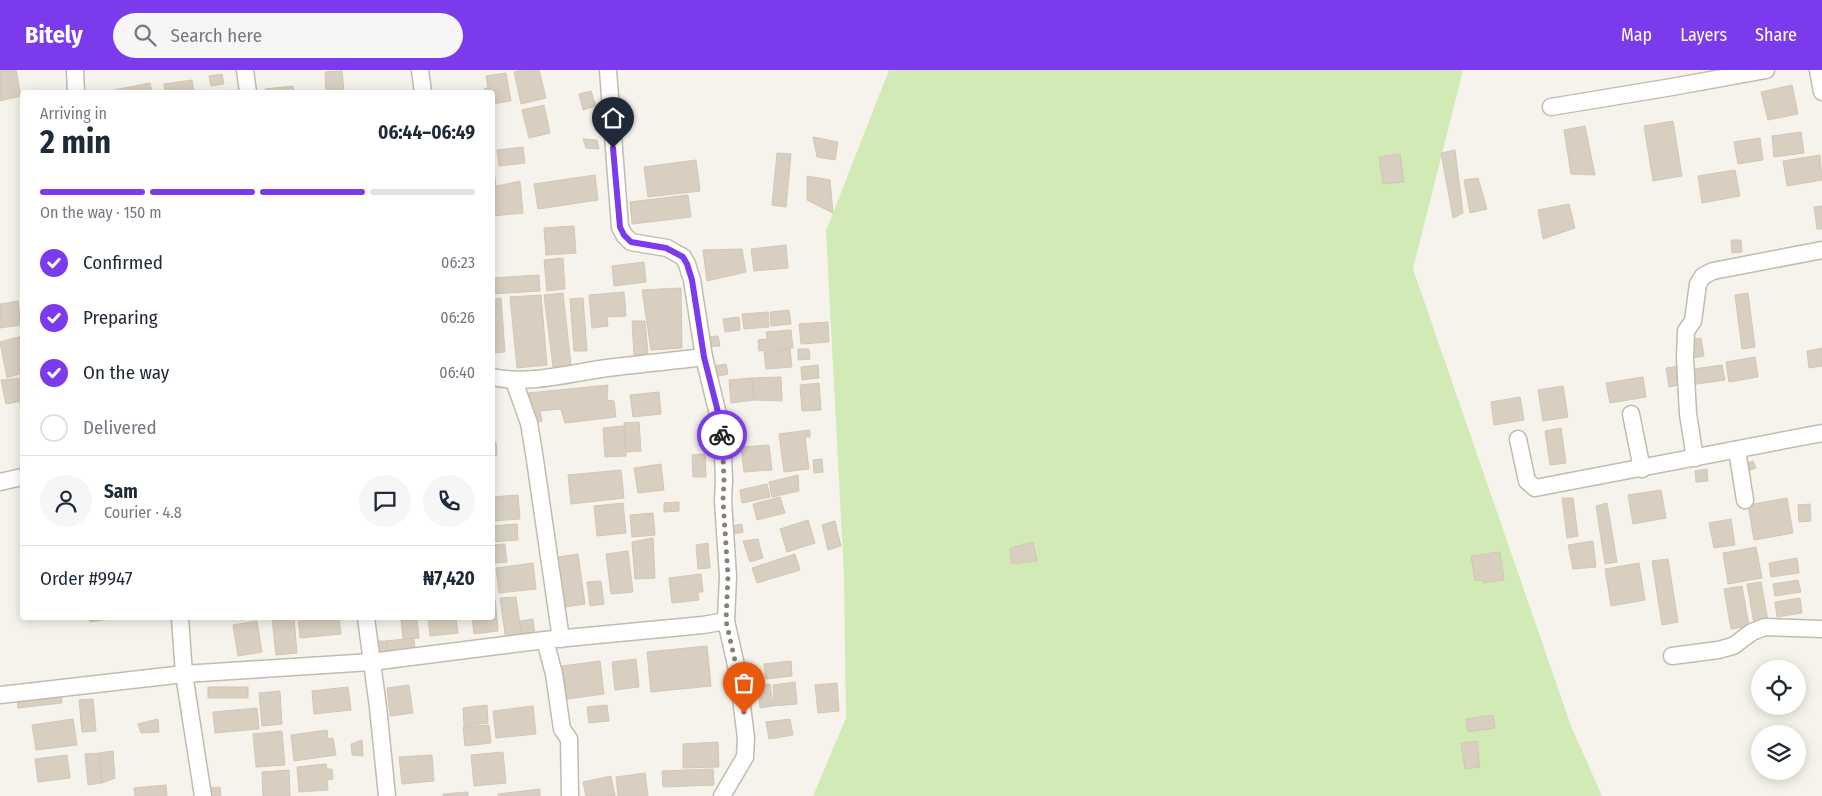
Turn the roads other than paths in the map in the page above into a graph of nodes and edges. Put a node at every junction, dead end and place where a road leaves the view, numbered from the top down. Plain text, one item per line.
1 (75, 70) edge
2 (245, 70) edge
3 (420, 70) edge
4 (608, 70) edge
5 (1766, 70) edge
6 (1818, 70) edge
7 (76, 90) edge
8 (248, 90) edge
9 (423, 90) edge
10 (1822, 92) edge
11 (1551, 107) dead end
12 (1822, 250) edge
13 (704, 357) junction
14 (495, 378) edge
15 (514, 381) junction
16 (1631, 414) dead end
17 (1822, 434) edge
18 (1518, 439) dead end
19 (1737, 450) junction
20 (1695, 458) junction
21 (1642, 469) junction
22 (20, 477) edge
23 (0, 482) edge
24 (1745, 500) dead end
25 (180, 620) edge
26 (366, 620) edge
27 (726, 621) junction
28 (1822, 630) edge
29 (553, 640) junction
30 (1672, 656) dead end
31 (372, 662) junction
32 (184, 674) junction
33 (0, 695) edge
34 (203, 796) edge
35 (386, 796) edge
36 (570, 796) edge
37 (722, 796) edge

1 - 7 street
2 - 8 street
3 - 9 street
4 - 13 street
5 - 11 street
6 - 10 street
12 - 20 street
13 - 15 street
13 - 27 street
14 - 15 street
15 - 29 street
16 - 21 street
17 - 19 street
18 - 21 street
19 - 20 street
19 - 24 street
20 - 21 street
22 - 23 street
25 - 32 street
26 - 31 street
27 - 29 street
27 - 37 street
28 - 30 street
29 - 31 street
29 - 36 street
31 - 32 street
31 - 35 street
32 - 33 street
32 - 34 street

